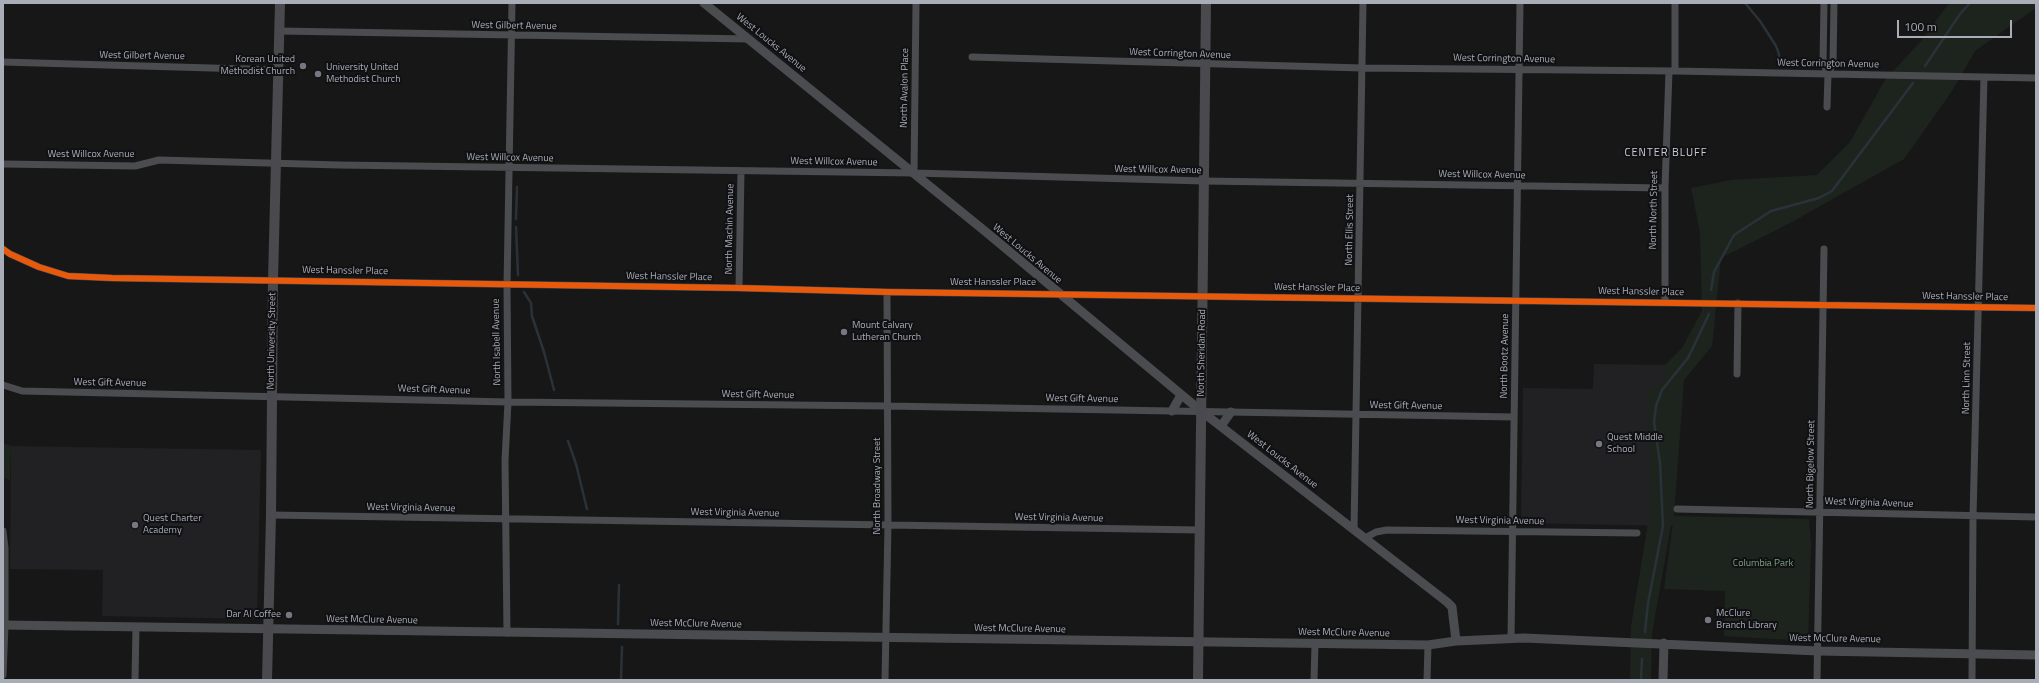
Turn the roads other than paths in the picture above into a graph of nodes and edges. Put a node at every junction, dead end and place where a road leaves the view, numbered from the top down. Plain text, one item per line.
1 (280, 3) edge
2 (512, 3) edge
3 (704, 3) edge
4 (916, 3) edge
5 (1206, 3) edge
6 (1363, 3) edge
7 (1520, 3) edge
8 (1675, 3) edge
9 (1824, 3) edge
10 (1834, 3) edge
11 (280, 31) junction
12 (512, 36) junction
13 (749, 39) junction
14 (972, 57) dead end
15 (3, 62) edge
16 (1206, 65) junction
17 (1362, 68) junction
18 (1519, 69) junction
19 (280, 70) junction
20 (1672, 71) junction
21 (1828, 74) junction
22 (1984, 77) junction
23 (2036, 78) edge
24 (1827, 107) dead end
25 (276, 163) junction
26 (3, 164) edge
27 (509, 168) junction
28 (741, 171) junction
29 (914, 173) junction
30 (1204, 181) junction
31 (1361, 183) junction
32 (1518, 186) junction
33 (1665, 188) junction
34 (3, 249) edge
35 (1824, 249) dead end
36 (273, 280) junction
37 (507, 284) junction
38 (739, 288) junction
39 (887, 292) junction
40 (1059, 293) junction
41 (1203, 296) junction
42 (1358, 299) junction
43 (1516, 301) junction
44 (1665, 302) junction
45 (1738, 303) junction
46 (1824, 305) junction
47 (1979, 307) junction
48 (2036, 308) edge
49 (1737, 374) dead end
50 (3, 385) edge
51 (1181, 395) junction
52 (271, 396) junction
53 (508, 402) junction
54 (887, 406) junction
55 (1172, 411) junction
56 (1201, 411) junction
57 (1231, 412) junction
58 (1357, 415) junction
59 (1514, 417) junction
60 (1221, 426) junction
61 (1677, 509) dead end
62 (1820, 512) junction
63 (271, 515) junction
64 (1974, 517) junction
65 (2036, 517) edge
66 (506, 519) junction
67 (888, 525) junction
68 (1199, 530) junction
69 (1354, 530) junction
70 (3, 532) edge
71 (1513, 532) junction
72 (1637, 533) dead end
73 (1365, 538) junction
74 (4, 625) edge
75 (136, 627) junction
76 (268, 629) junction
77 (507, 632) junction
78 (886, 638) junction
79 (1511, 638) junction
80 (1456, 641) junction
81 (1199, 642) junction
82 (1664, 643) junction
83 (1315, 644) junction
84 (1428, 645) junction
85 (1818, 651) junction
86 (1973, 653) junction
87 (2036, 655) edge
88 (3, 675) edge
89 (135, 680) edge
90 (267, 680) edge
91 (885, 680) edge
92 (1198, 680) edge
93 (1314, 680) edge
94 (1427, 680) edge
95 (1663, 680) edge
96 (1817, 680) edge
97 (1972, 680) edge

1 - 11 main road, North University Street
2 - 12 street, North Isabell Avenue
3 - 13 street, West Loucks Avenue
4 - 29 street, North Avalon Place
5 - 16 main road, North Sheridan Road
6 - 17 street, North Ellis Street
7 - 18 street, North Bootz Avenue
8 - 20 street, North North Street
9 - 21 street
10 - 21 street
11 - 12 street, West Gilbert Avenue
11 - 19 main road, North University Street
12 - 13 street, West Gilbert Avenue
12 - 27 street, North Isabell Avenue
13 - 29 street, West Loucks Avenue
14 - 16 street, West Corrington Avenue
15 - 19 street, West Gilbert Avenue
16 - 17 street, West Corrington Avenue
16 - 30 main road, North Sheridan Road
17 - 18 street, West Corrington Avenue
17 - 31 street, North Ellis Street
18 - 20 street, West Corrington Avenue
18 - 32 street, North Bootz Avenue
19 - 25 main road, North University Street
20 - 21 street, West Corrington Avenue
20 - 33 street, North North Street
21 - 22 street, West Corrington Avenue
21 - 24 street
22 - 23 street, West Corrington Avenue
22 - 47 street, North Linn Street
25 - 26 street, West Willcox Avenue
25 - 27 street, West Willcox Avenue
25 - 36 main road, North University Street
27 - 28 street, West Willcox Avenue
27 - 37 street, North Isabell Avenue
28 - 29 street, West Willcox Avenue
28 - 38 street, North Machin Avenue
29 - 30 street, West Willcox Avenue
29 - 40 street, West Loucks Avenue
30 - 31 street, West Willcox Avenue
30 - 41 main road, North Sheridan Road
31 - 32 street, West Willcox Avenue
31 - 42 street, North Ellis Street
32 - 33 street, West Willcox Avenue
32 - 43 street, North Bootz Avenue
33 - 44 street, North North Street
34 - 36 street, West Hanssler Place
35 - 46 street, North Bigelow Street
36 - 37 street, West Hanssler Place
36 - 52 main road, North University Street
37 - 38 street, West Hanssler Place
37 - 53 street, North Isabell Avenue
38 - 39 street, West Hanssler Place
39 - 40 street, West Hanssler Place
39 - 54 street, North Broadway Street
40 - 41 street, West Hanssler Place
40 - 51 street, West Loucks Avenue
41 - 42 street, West Hanssler Place
41 - 56 main road, North Sheridan Road
42 - 43 street, West Hanssler Place
42 - 58 street, North Ellis Street
43 - 44 street, West Hanssler Place
43 - 59 street, North Bootz Avenue
44 - 45 street, West Hanssler Place
45 - 46 street, West Hanssler Place
45 - 49 street
46 - 47 street, West Hanssler Place
46 - 62 street, North Bigelow Street
47 - 48 street, West Hanssler Place
47 - 64 street, North Linn Street
50 - 52 street, West Gift Avenue
51 - 55 street
51 - 56 street, West Loucks Avenue
52 - 53 street, West Gift Avenue
52 - 63 main road, North University Street
53 - 54 street, West Gift Avenue
53 - 66 street, North Isabell Avenue
54 - 55 street, West Gift Avenue
54 - 67 street, North Broadway Street
55 - 56 street, West Gift Avenue
56 - 57 street, West Gift Avenue
56 - 60 street, West Loucks Avenue
56 - 68 main road, North Sheridan Road
57 - 58 street, West Gift Avenue
57 - 60 street
58 - 59 street, West Gift Avenue
58 - 69 street, North Ellis Street
59 - 71 street, North Bootz Avenue
60 - 69 street, West Loucks Avenue
61 - 62 street, West Virginia Avenue
62 - 64 street, West Virginia Avenue
62 - 85 street, North Bigelow Street
63 - 66 street, West Virginia Avenue
63 - 76 main road, North University Street
64 - 65 street, West Virginia Avenue
64 - 86 street, North Linn Street
66 - 67 street, West Virginia Avenue
66 - 77 street, North Isabell Avenue
67 - 68 street, West Virginia Avenue
67 - 78 street, North Broadway Street
68 - 81 main road, North Sheridan Road
69 - 73 street, West Loucks Avenue
70 - 74 street
71 - 72 street, West Virginia Avenue
71 - 73 street, West Virginia Avenue
71 - 79 street, North Bootz Avenue
73 - 80 street, West Loucks Avenue
74 - 75 street, West McClure Avenue
74 - 88 street
75 - 76 street, West McClure Avenue
75 - 89 street
76 - 77 street, West McClure Avenue
76 - 90 main road, North University Street
77 - 78 street, West McClure Avenue
78 - 81 street, West McClure Avenue
78 - 91 street, North Broadway Street
79 - 80 street, West McClure Avenue
79 - 82 street, West McClure Avenue
80 - 84 street, West McClure Avenue
81 - 83 street, West McClure Avenue
81 - 92 main road, North Sheridan Road
82 - 85 street, West McClure Avenue
82 - 95 street
83 - 84 street, West McClure Avenue
83 - 93 street
84 - 94 street
85 - 86 street, West McClure Avenue
85 - 96 street, North Bigelow Street
86 - 87 street, West McClure Avenue
86 - 97 street, North Linn Street

